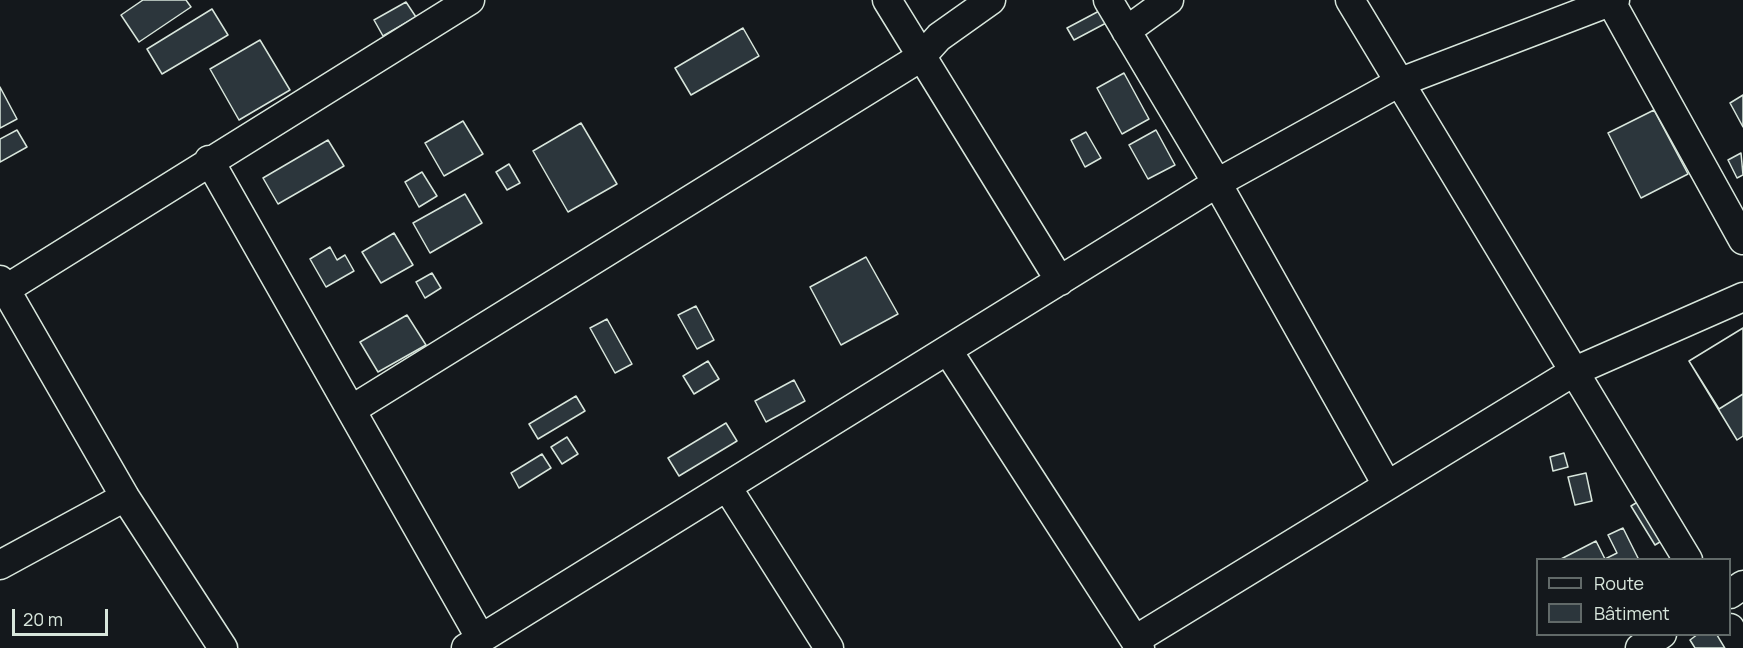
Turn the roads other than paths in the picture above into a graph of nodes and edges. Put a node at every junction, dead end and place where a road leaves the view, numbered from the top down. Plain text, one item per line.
1 (470, 0) edge
2 (887, 0) edge
3 (991, 0) edge
4 (1108, 0) edge
5 (1169, 0) edge
6 (1350, 0) edge
7 (1612, 1) edge
8 (1126, 31) junction
9 (921, 57) junction
10 (1398, 83) junction
11 (210, 160) junction
12 (1217, 183) junction
13 (1743, 240) edge
14 (1060, 281) junction
15 (3, 284) edge
16 (1743, 297) edge
17 (948, 351) junction
18 (1575, 371) junction
19 (351, 410) junction
20 (1387, 485) junction
21 (727, 487) junction
22 (125, 497) junction
23 (1687, 558) edge
24 (0, 565) edge
25 (1731, 630) edge
26 (1659, 636) edge
27 (474, 643) edge
28 (1137, 644) edge
29 (223, 648) edge
30 (829, 648) edge
31 (1640, 648) edge
32 (1742, 648) edge

1 - 11 street
2 - 9 street
3 - 9 street
4 - 8 street
5 - 8 street
6 - 10 street
7 - 10 street
7 - 13 street
8 - 12 street
9 - 14 street
9 - 19 street
10 - 12 street
10 - 18 street
11 - 15 street
11 - 19 street
12 - 14 street
12 - 20 street
14 - 17 street
15 - 22 street
16 - 18 street
17 - 21 street
17 - 28 street
18 - 20 street
18 - 23 street
19 - 27 street
20 - 28 street
21 - 27 street
21 - 30 street
22 - 24 street
22 - 29 street
25 - 32 street
26 - 31 street

